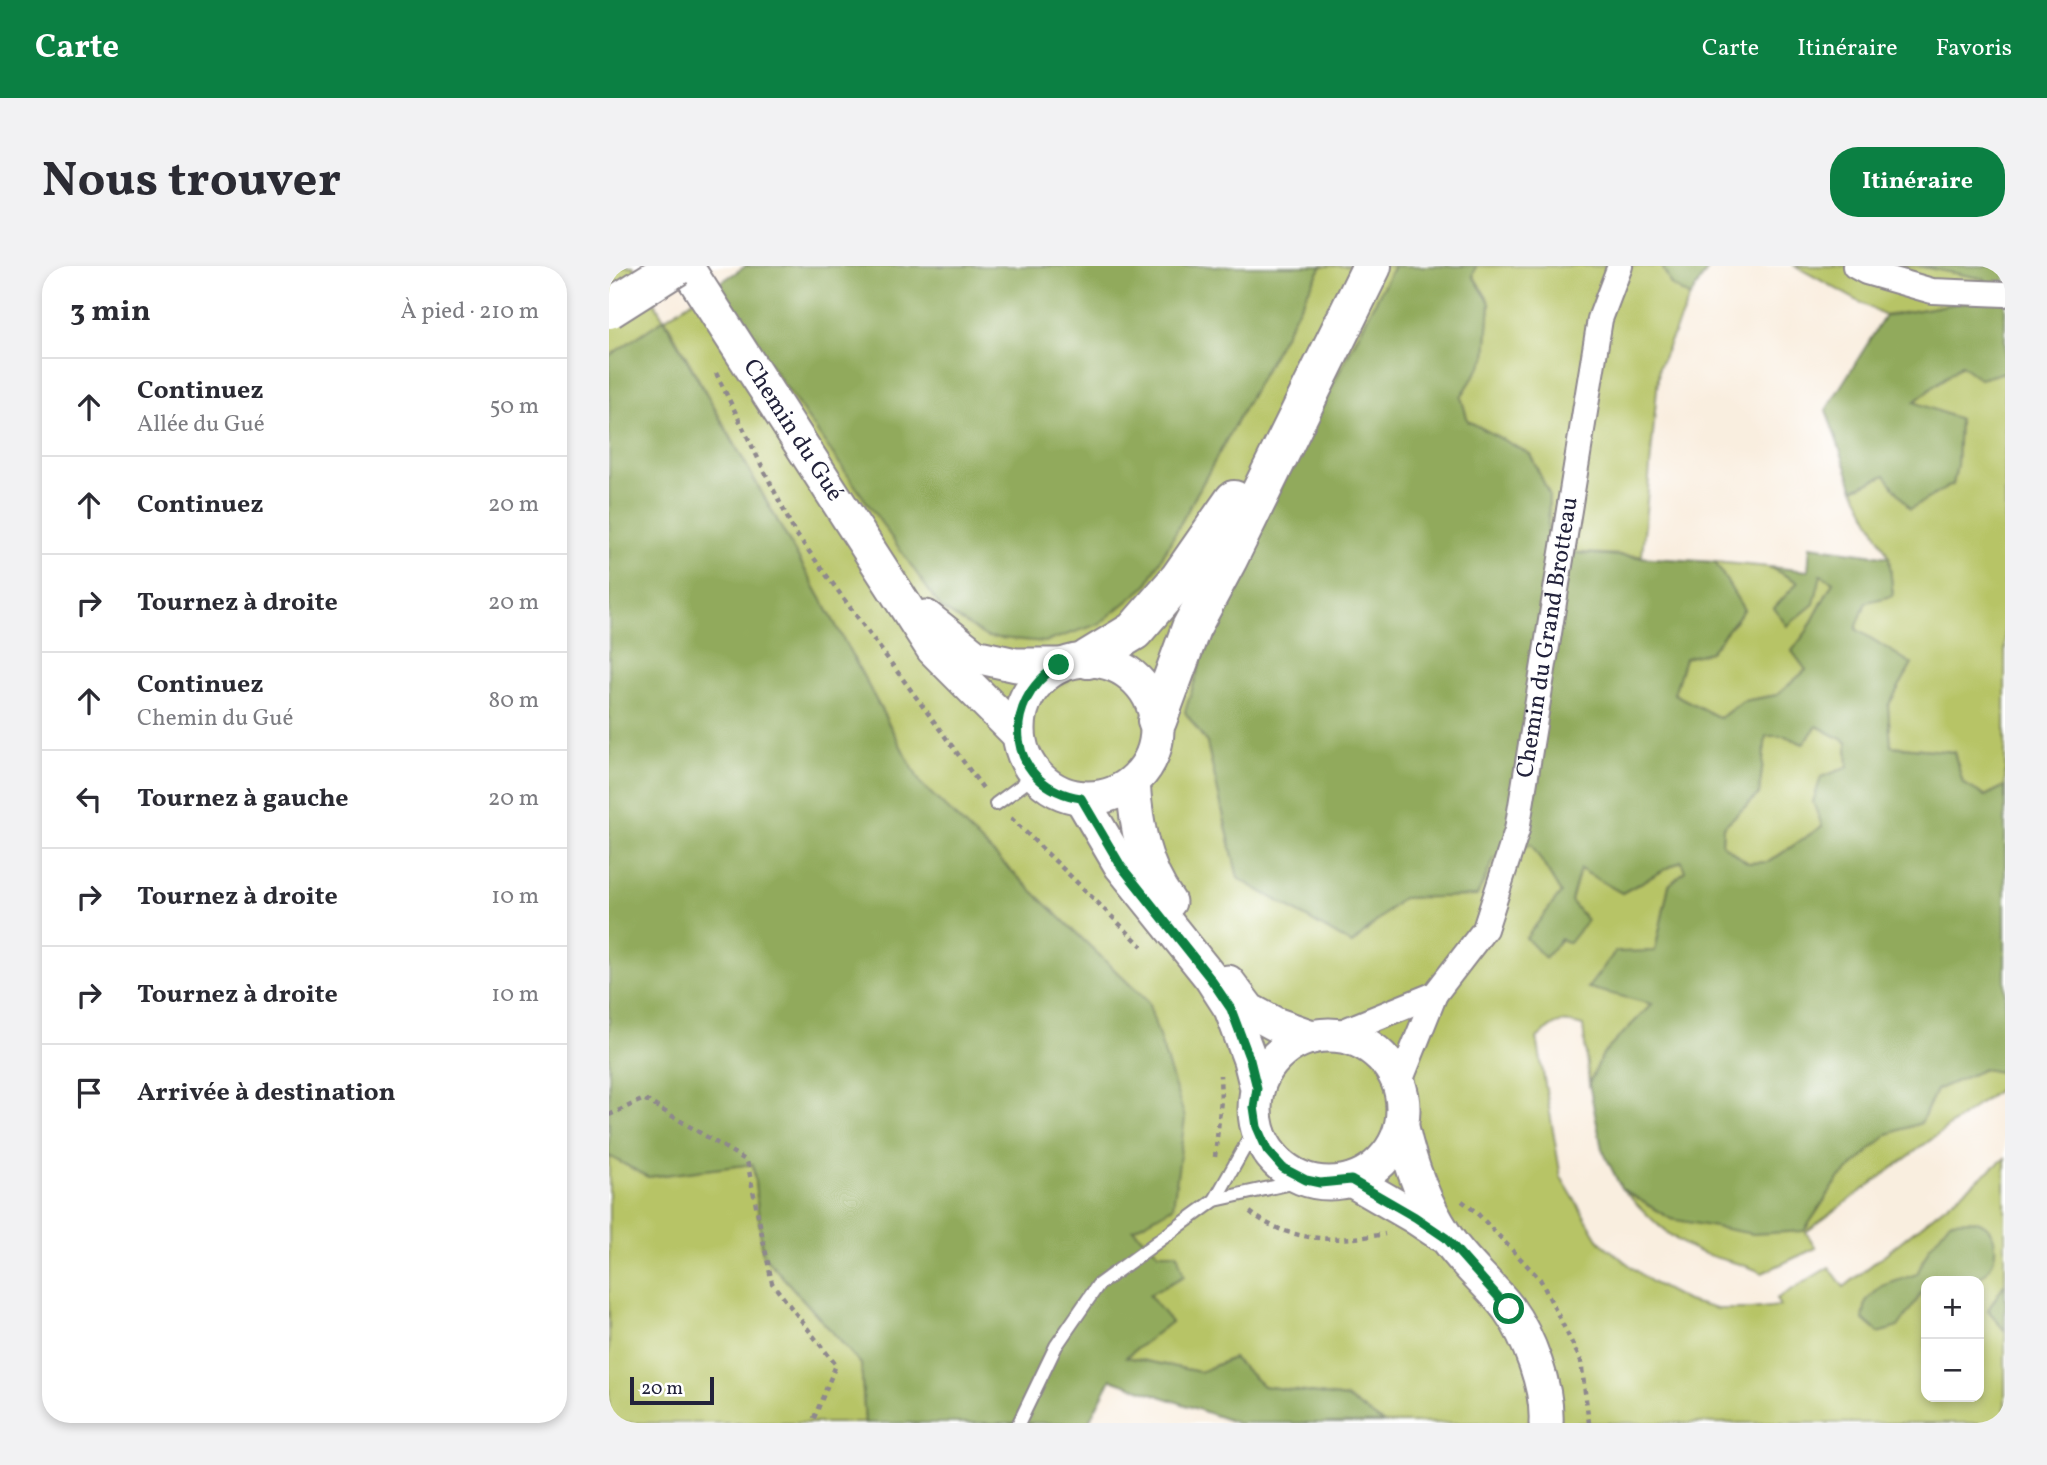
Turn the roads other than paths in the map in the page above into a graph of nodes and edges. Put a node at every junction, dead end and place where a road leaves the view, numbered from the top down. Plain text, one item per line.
1 (677, 266) edge
2 (686, 266) edge
3 (1350, 266) edge
4 (1372, 266) edge
5 (1620, 266) edge
6 (1855, 266) edge
7 (2005, 295) edge
8 (609, 309) edge
9 (899, 596) junction
10 (1073, 662) junction
11 (1157, 721) junction
12 (1018, 734) junction
13 (1035, 775) junction
14 (1133, 782) junction
15 (1081, 798) junction
16 (996, 804) dead end
17 (1435, 994) junction
18 (1323, 1036) junction
19 (1399, 1084) junction
20 (1257, 1088) junction
21 (1257, 1127) junction
22 (1402, 1127) junction
23 (1306, 1180) junction
24 (1351, 1180) junction
25 (1215, 1200) junction
26 (1446, 1238) junction
27 (1019, 1423) edge
28 (1546, 1423) edge

1 - 8 highway, bridge
2 - 9 street, Chemin du Gué
3 - 10 highway
4 - 11 highway
5 - 17 street, Chemin du Grand Brotteau
6 - 7 street
9 - 10 street, Chemin du Gué
9 - 12 street, Chemin du Gué
10 - 11 street
10 - 12 street
11 - 14 street
12 - 13 street
13 - 15 street
13 - 16 lane
14 - 15 street
14 - 18 street
15 - 20 street
17 - 18 street
17 - 19 street, Chemin du Grand Brotteau
18 - 19 street
18 - 20 street
19 - 22 street
20 - 21 street
21 - 23 street
21 - 25 lane
22 - 24 street
22 - 26 street
23 - 24 street
23 - 25 lane
24 - 26 street
25 - 27 lane
26 - 28 street

